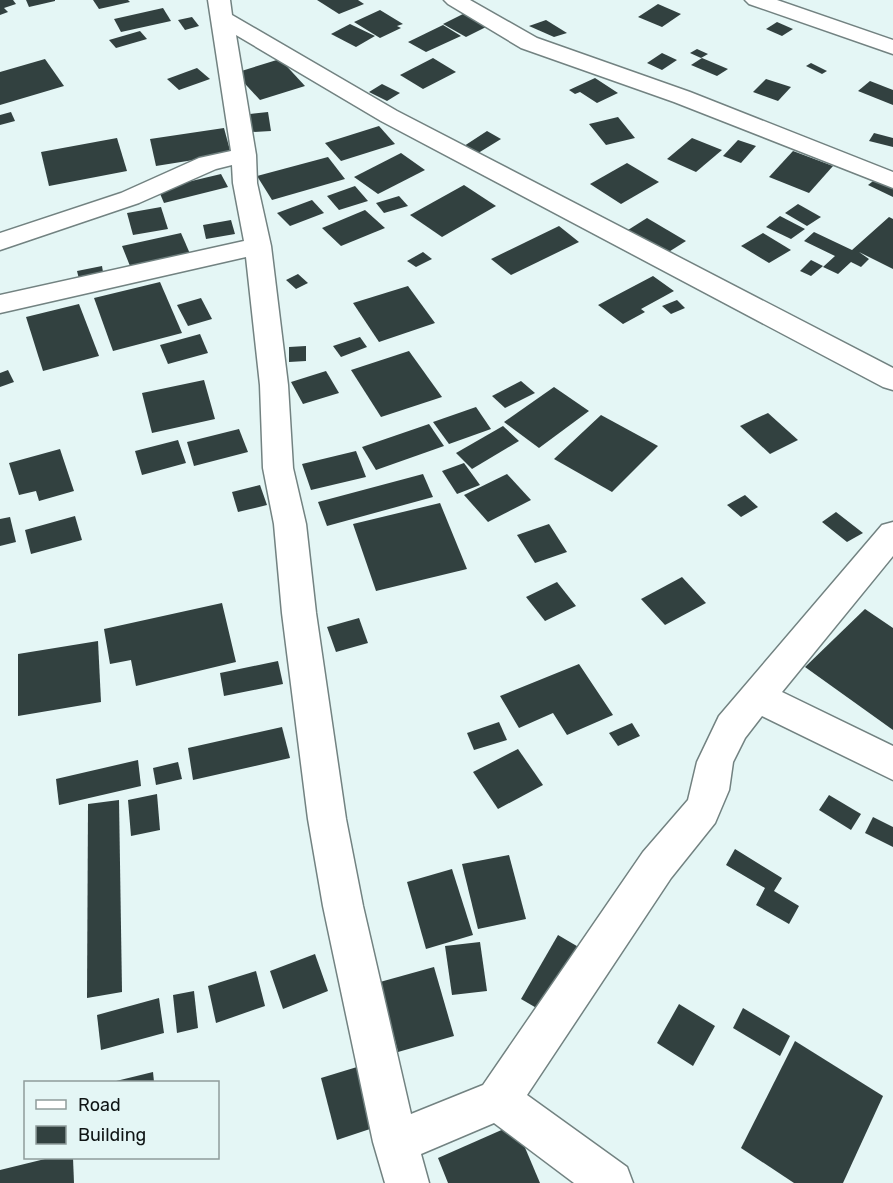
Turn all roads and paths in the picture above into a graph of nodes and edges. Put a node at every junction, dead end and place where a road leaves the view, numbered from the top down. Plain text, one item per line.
1 (455, 0) edge
2 (756, 0) edge
3 (222, 10) edge
4 (893, 47) edge
5 (244, 155) junction
6 (893, 181) edge
7 (0, 242) edge
8 (258, 246) junction
9 (0, 304) edge
10 (893, 380) edge
11 (893, 534) edge
12 (756, 696) junction
13 (893, 764) edge
14 (498, 1100) junction
15 (395, 1142) junction
16 (407, 1183) edge
17 (611, 1183) edge

1 - 6 street
2 - 4 street
3 - 5 street
3 - 10 street
5 - 7 street
5 - 8 street
8 - 9 street
8 - 15 street
11 - 12 street
12 - 13 street
12 - 14 street
14 - 15 street
14 - 17 street
15 - 16 street

